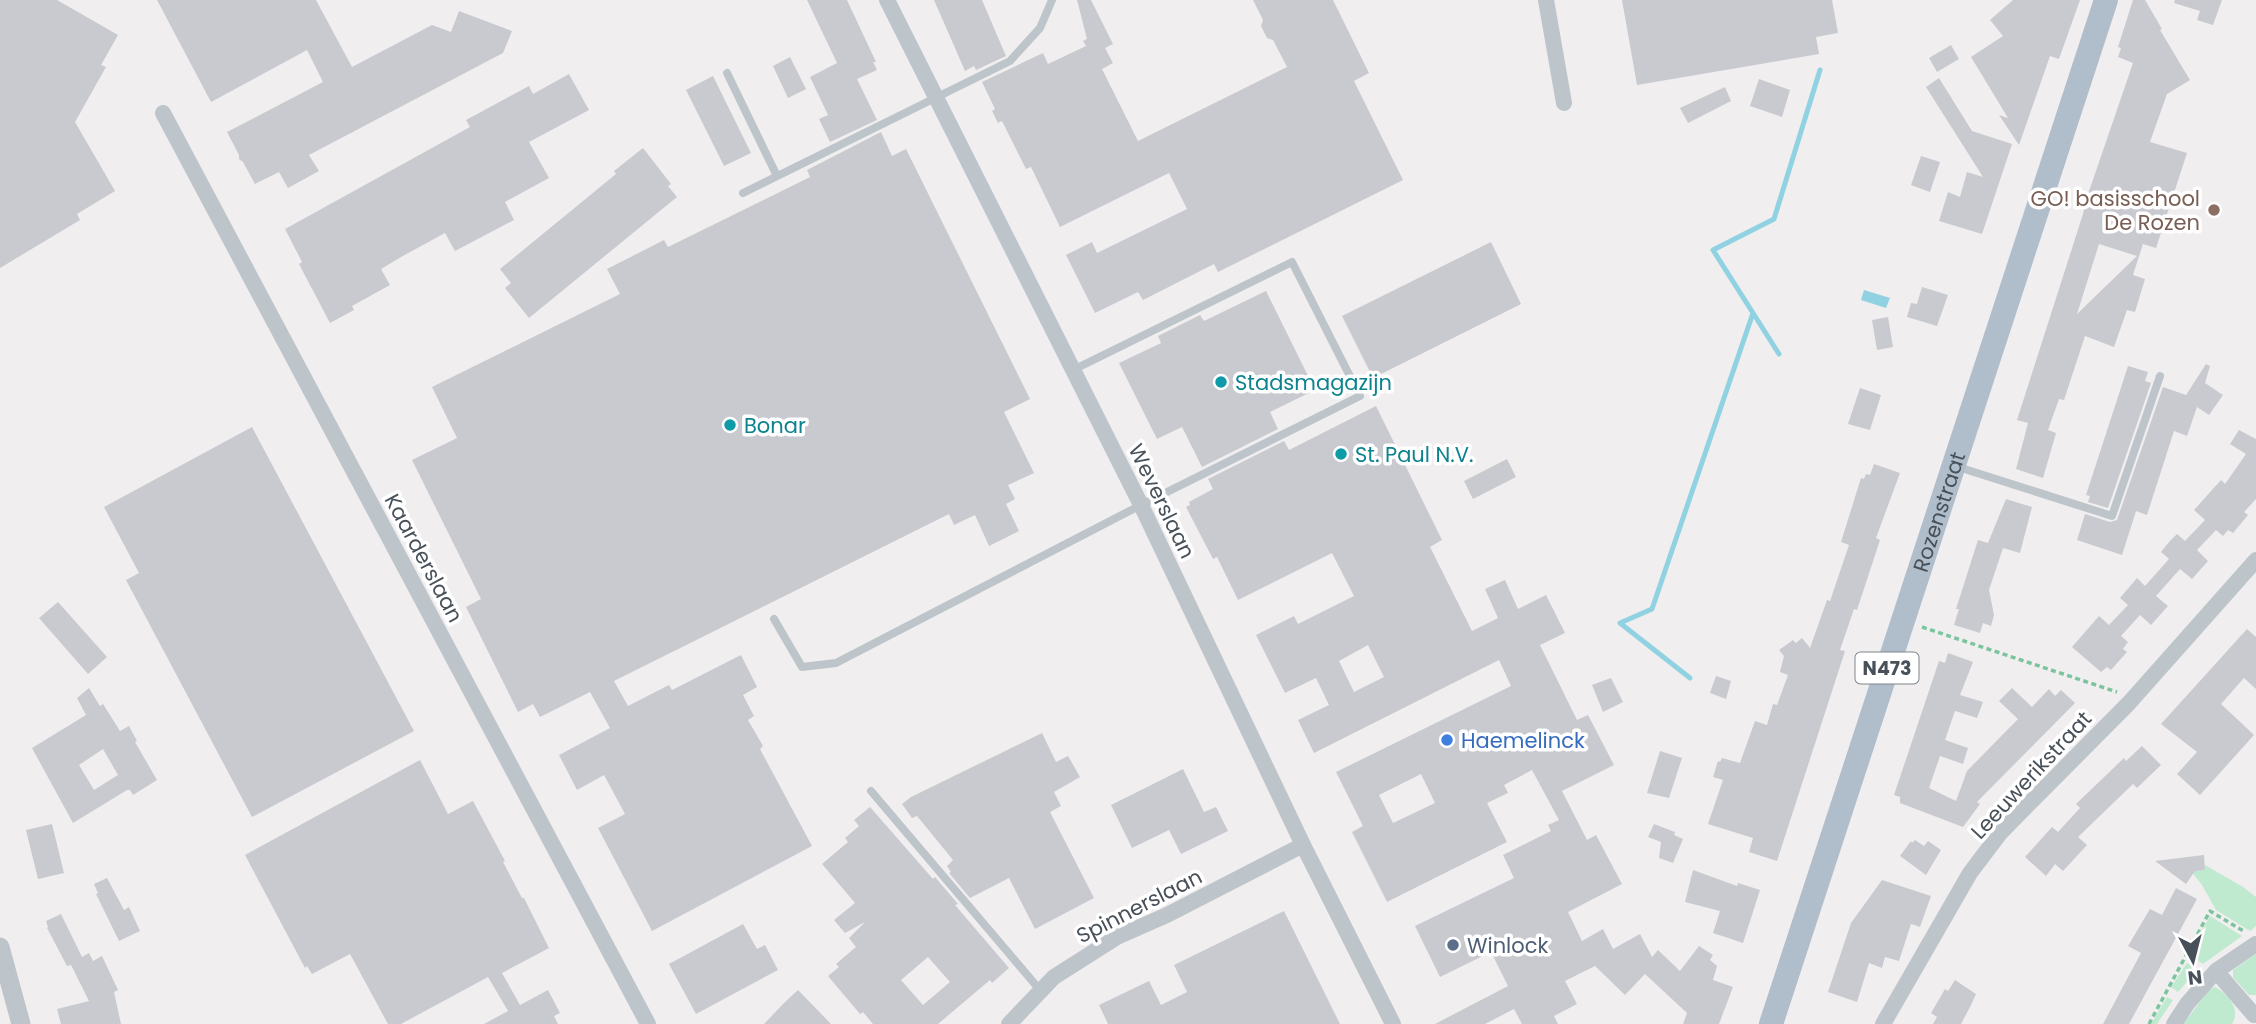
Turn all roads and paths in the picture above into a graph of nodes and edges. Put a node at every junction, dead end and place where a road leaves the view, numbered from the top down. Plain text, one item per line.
1 (887, 0) edge
2 (1052, 0) edge
3 (1546, 0) edge
4 (2106, 0) edge
5 (727, 73) dead end
6 (937, 99) junction
7 (1564, 103) dead end
8 (163, 113) dead end
9 (777, 176) junction
10 (743, 193) dead end
11 (1073, 370) junction
12 (2160, 376) dead end
13 (1953, 466) junction
14 (1141, 505) junction
15 (2256, 560) edge
16 (774, 619) dead end
17 (1903, 620) junction
18 (2129, 703) junction
19 (871, 791) dead end
20 (1303, 845) junction
21 (2252, 939) edge
22 (0, 947) edge
23 (2216, 971) junction
24 (1040, 990) junction
25 (2251, 1017) edge
26 (21, 1024) edge
27 (648, 1024) edge
28 (1009, 1024) edge
29 (1392, 1024) edge
30 (1771, 1024) edge
31 (1883, 1024) edge
32 (2149, 1024) edge
33 (2174, 1024) edge

1 - 6 street, Weverslaan
2 - 6 lane
3 - 7 street
4 - 13 main road, Rozenstraat / N473
5 - 9 lane
6 - 9 lane
6 - 11 street, Weverslaan
8 - 27 street, Kaarderslaan
9 - 10 lane
11 - 14 street, Weverslaan
11 - 14 lane
12 - 13 lane
13 - 17 main road, Rozenstraat / N473
14 - 16 lane
14 - 20 street, Weverslaan
15 - 18 street, Leeuwerikstraat
17 - 18 path, Leeuwerikstraat
17 - 30 main road, Rozenstraat / N473
18 - 31 street, Leeuwerikstraat
19 - 24 lane
20 - 24 street, Spinnerslaan
20 - 29 street, Weverslaan
21 - 23 street
21 - 32 path
22 - 26 street
23 - 25 street
23 - 33 street
24 - 28 street, Spinnerslaan

